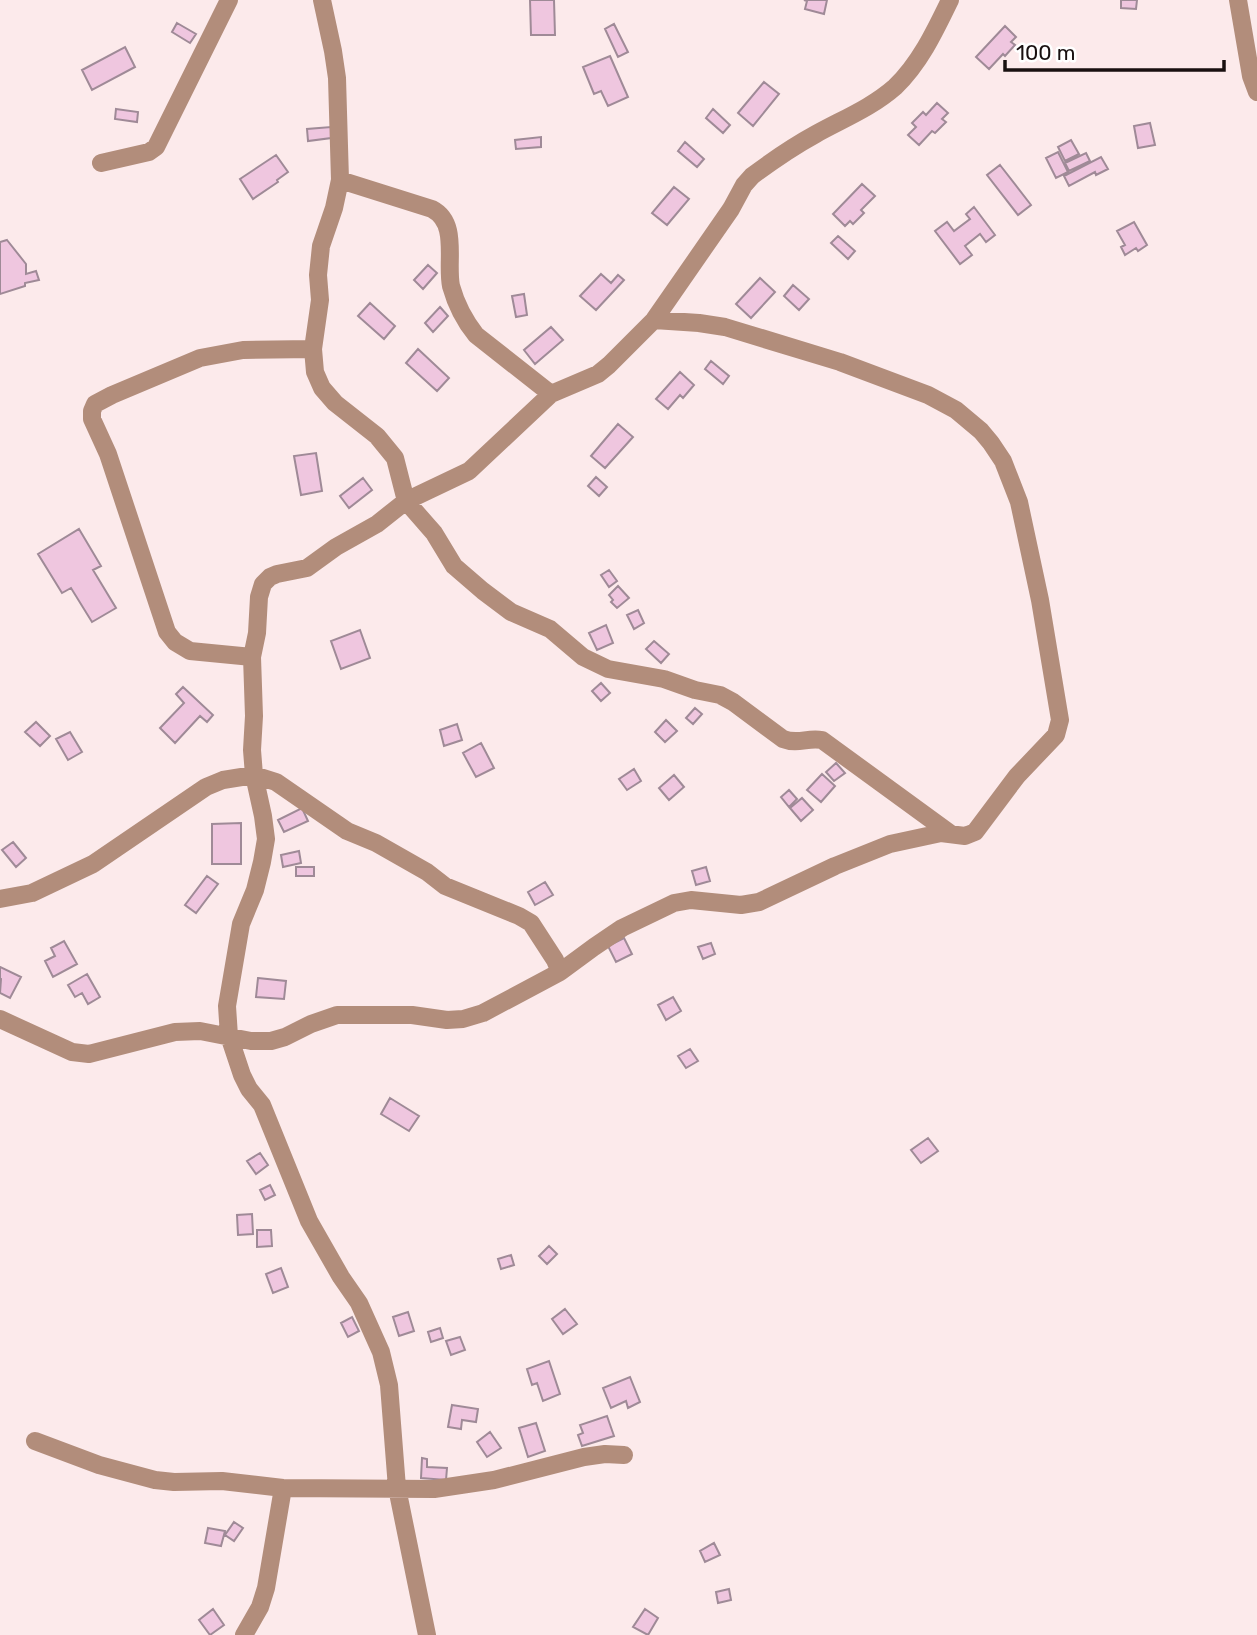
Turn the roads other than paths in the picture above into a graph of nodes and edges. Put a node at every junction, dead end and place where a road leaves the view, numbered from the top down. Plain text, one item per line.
1 (229, 0) edge
2 (322, 0) edge
3 (950, 0) edge
4 (1238, 0) edge
5 (1257, 92) edge
6 (101, 163) dead end
7 (340, 180) junction
8 (654, 320) junction
9 (313, 349) junction
10 (551, 394) junction
11 (406, 500) junction
12 (252, 657) junction
13 (254, 775) junction
14 (951, 834) junction
15 (0, 899) edge
16 (560, 972) junction
17 (0, 1019) edge
18 (229, 1036) junction
19 (35, 1441) dead end
20 (624, 1455) dead end
21 (283, 1488) junction
22 (397, 1488) junction
23 (244, 1635) edge
24 (427, 1635) edge

1 - 6 street
2 - 7 street
3 - 8 street
4 - 5 street
7 - 9 street
7 - 10 street
8 - 10 street
8 - 14 street
9 - 11 street
9 - 12 street
10 - 11 street
11 - 12 street
11 - 14 street
12 - 13 street
13 - 15 street
13 - 16 street
13 - 18 street
14 - 16 street
16 - 18 street
17 - 18 street
18 - 22 street
19 - 21 street
20 - 22 street
21 - 22 street
21 - 23 street
22 - 24 street

